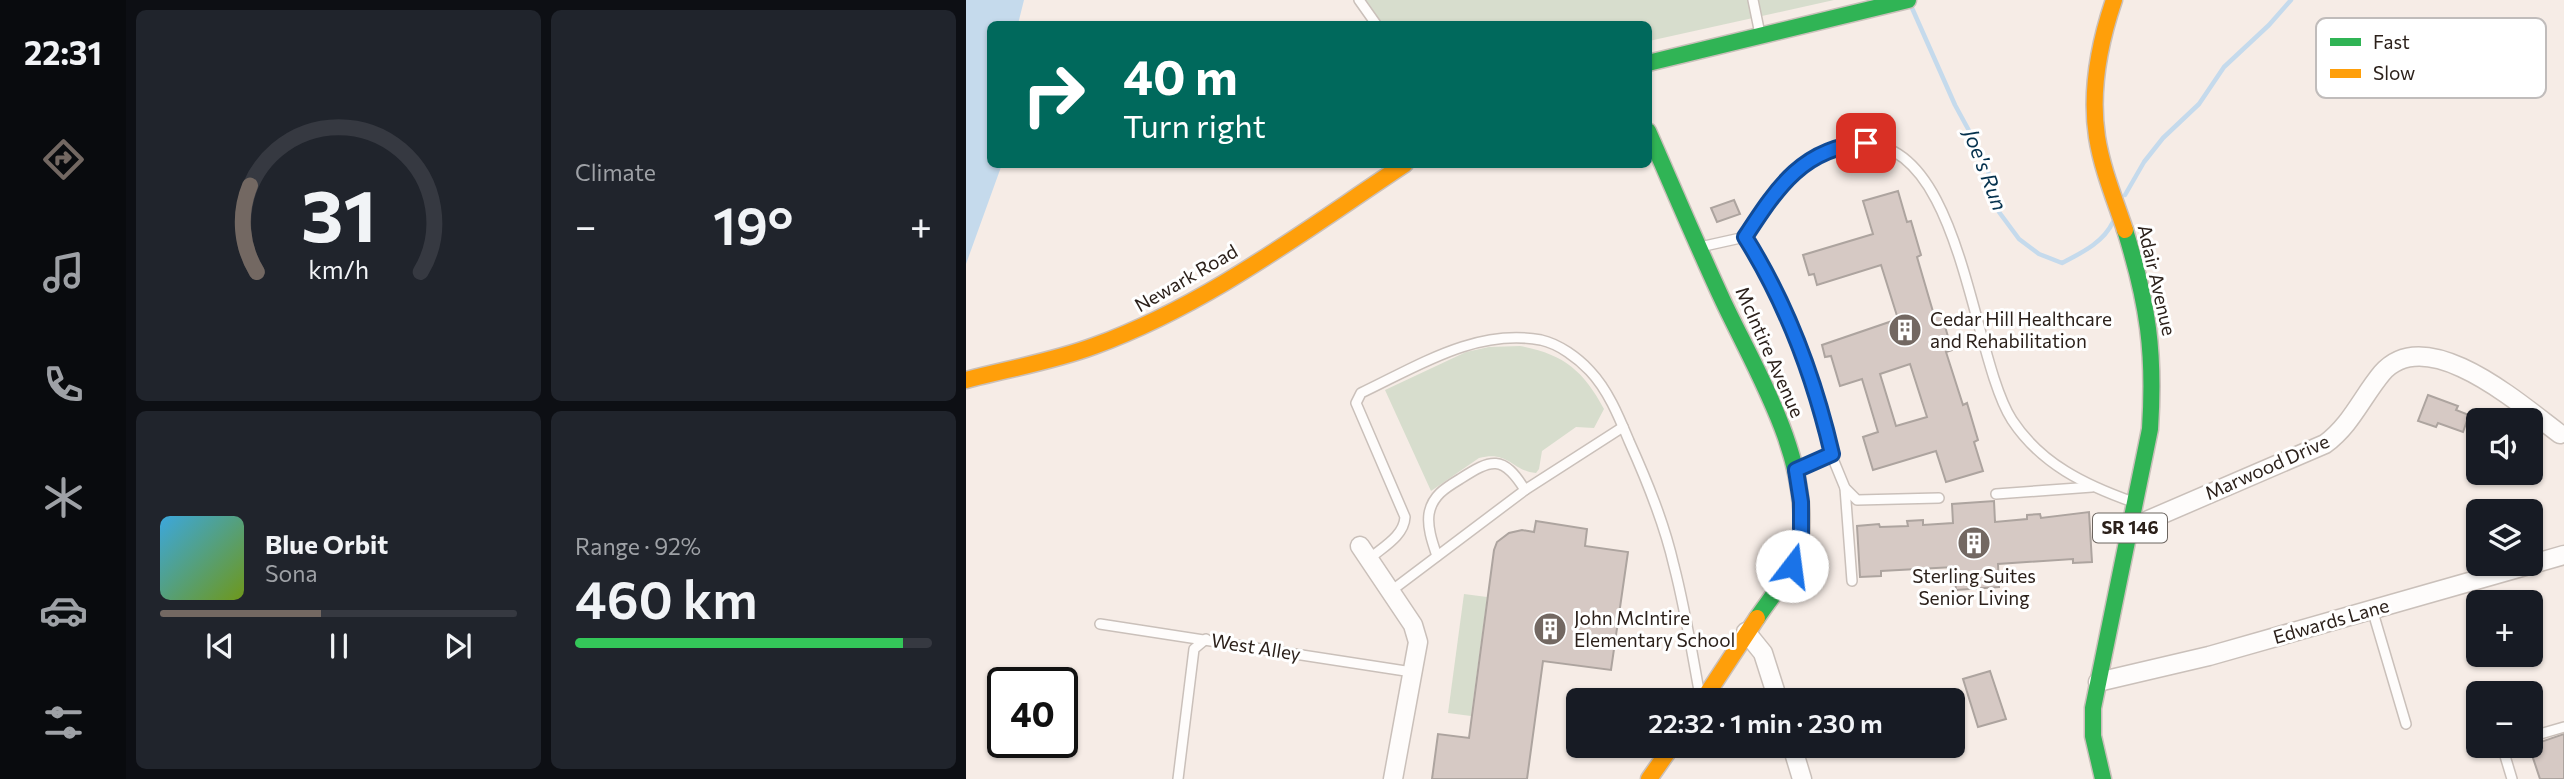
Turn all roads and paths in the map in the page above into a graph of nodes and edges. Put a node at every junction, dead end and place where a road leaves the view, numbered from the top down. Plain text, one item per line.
1 (1360, 0) edge
2 (1753, 0) edge
3 (1908, 0) edge
4 (2114, 0) edge
5 (1374, 21) edge
6 (1760, 35) junction
7 (1652, 62) edge
8 (1652, 140) edge
9 (1399, 168) edge
10 (1745, 237) junction
11 (1699, 248) junction
12 (966, 380) edge
13 (1623, 426) junction
14 (2560, 433) edge
15 (1832, 454) junction
16 (1796, 470) junction
17 (2092, 487) junction
18 (1845, 488) junction
19 (1525, 490) junction
20 (1996, 494) dead end
21 (1939, 498) dead end
22 (2135, 502) junction
23 (2130, 528) junction
24 (1364, 553) joint
25 (2564, 555) edge
26 (1437, 556) junction
27 (1852, 581) dead end
28 (1391, 591) junction
29 (2372, 609) junction
30 (1100, 624) dead end
31 (1746, 632) junction
32 (1206, 639) junction
33 (1412, 671) junction
34 (2098, 682) junction
35 (1700, 688) edge
36 (1710, 688) edge
37 (1774, 688) edge
38 (2406, 724) dead end
39 (2564, 727) edge
40 (2543, 733) edge
41 (1664, 758) edge
42 (1796, 758) edge
43 (2506, 758) edge
44 (1178, 779) edge
45 (1393, 779) edge
46 (1649, 779) edge
47 (1802, 779) edge
48 (2103, 779) edge
49 (2512, 779) edge

1 - 5 lane
2 - 6 lane
3 - 6 street
4 - 22 street, Adair Avenue / SR 146
6 - 7 street
8 - 11 street, McIntire Avenue
9 - 12 street, Newark Road
10 - 11 lane
10 - 15 lane
10 - 17 lane
11 - 16 street, McIntire Avenue
13 - 19 lane
13 - 24 lane
13 - 35 lane
14 - 23 street, Marwood Drive
15 - 16 lane
15 - 18 lane
16 - 31 street, McIntire Avenue
17 - 20 lane
17 - 22 lane
18 - 21 lane
18 - 27 lane
19 - 26 lane
19 - 26 lane
22 - 23 street, Adair Avenue / SR 146
23 - 34 street, Adair Avenue / SR 146
24 - 28 street
25 - 29 street, Edwards Lane
26 - 28 lane
28 - 33 street
29 - 34 street, Edwards Lane
29 - 38 lane
30 - 32 lane, West Alley
31 - 36 street, McIntire Avenue
31 - 37 street
32 - 33 lane, West Alley
32 - 44 lane
33 - 45 street
34 - 48 street, Adair Avenue / SR 146
39 - 40 lane
41 - 46 street
42 - 47 street
43 - 49 lane

